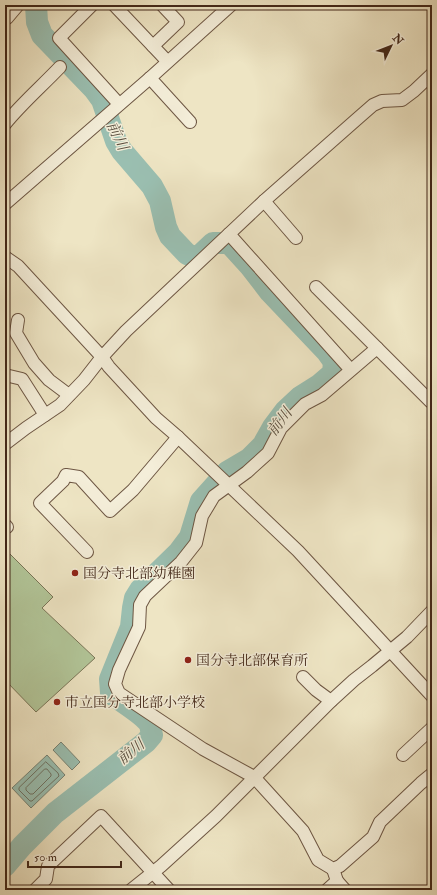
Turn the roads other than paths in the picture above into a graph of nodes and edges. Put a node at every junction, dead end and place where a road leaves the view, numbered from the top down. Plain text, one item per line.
1 (18, 5) edge
2 (92, 5) edge
3 (114, 5) edge
4 (162, 5) edge
5 (231, 5) edge
6 (5, 16) edge
7 (153, 46) junction
8 (167, 61) junction
9 (60, 66) dead end
10 (432, 74) edge
11 (150, 78) junction
12 (119, 104) junction
13 (190, 122) dead end
14 (5, 124) edge
15 (264, 201) junction
16 (5, 204) edge
17 (229, 234) junction
18 (296, 238) dead end
19 (5, 257) edge
20 (316, 287) dead end
21 (18, 320) dead end
22 (377, 348) junction
23 (102, 357) junction
24 (350, 369) junction
25 (5, 375) edge
26 (69, 395) junction
27 (432, 402) edge
28 (45, 415) junction
29 (178, 437) junction
30 (5, 444) edge
31 (229, 485) junction
32 (87, 552) dead end
33 (432, 611) edge
34 (391, 650) junction
35 (303, 677) dead end
36 (432, 696) edge
37 (331, 701) junction
38 (432, 728) edge
39 (403, 755) dead end
40 (432, 774) edge
41 (254, 777) junction
42 (333, 869) junction
43 (154, 872) junction
44 (341, 885) edge
45 (35, 890) edge
46 (131, 890) edge
47 (169, 890) edge
48 (326, 890) edge

1 - 6 street
2 - 12 street
3 - 7 street
4 - 7 street
5 - 8 street
7 - 8 street
8 - 11 street
9 - 14 street
10 - 15 street
11 - 12 street
11 - 13 street
12 - 16 street
15 - 17 street
15 - 18 street
17 - 23 street
17 - 24 street
19 - 23 street
20 - 22 street
21 - 26 street
22 - 24 street
22 - 27 street
23 - 26 street
23 - 29 street
24 - 31 street
25 - 28 street
26 - 28 street
28 - 30 street
29 - 31 street
29 - 32 street
31 - 34 street
31 - 41 street
33 - 34 street
34 - 36 street
34 - 37 street
35 - 37 street
37 - 41 street
38 - 39 street
40 - 42 street
41 - 42 street
41 - 43 street
42 - 44 street
43 - 45 street
43 - 46 street
43 - 47 street
44 - 48 street

